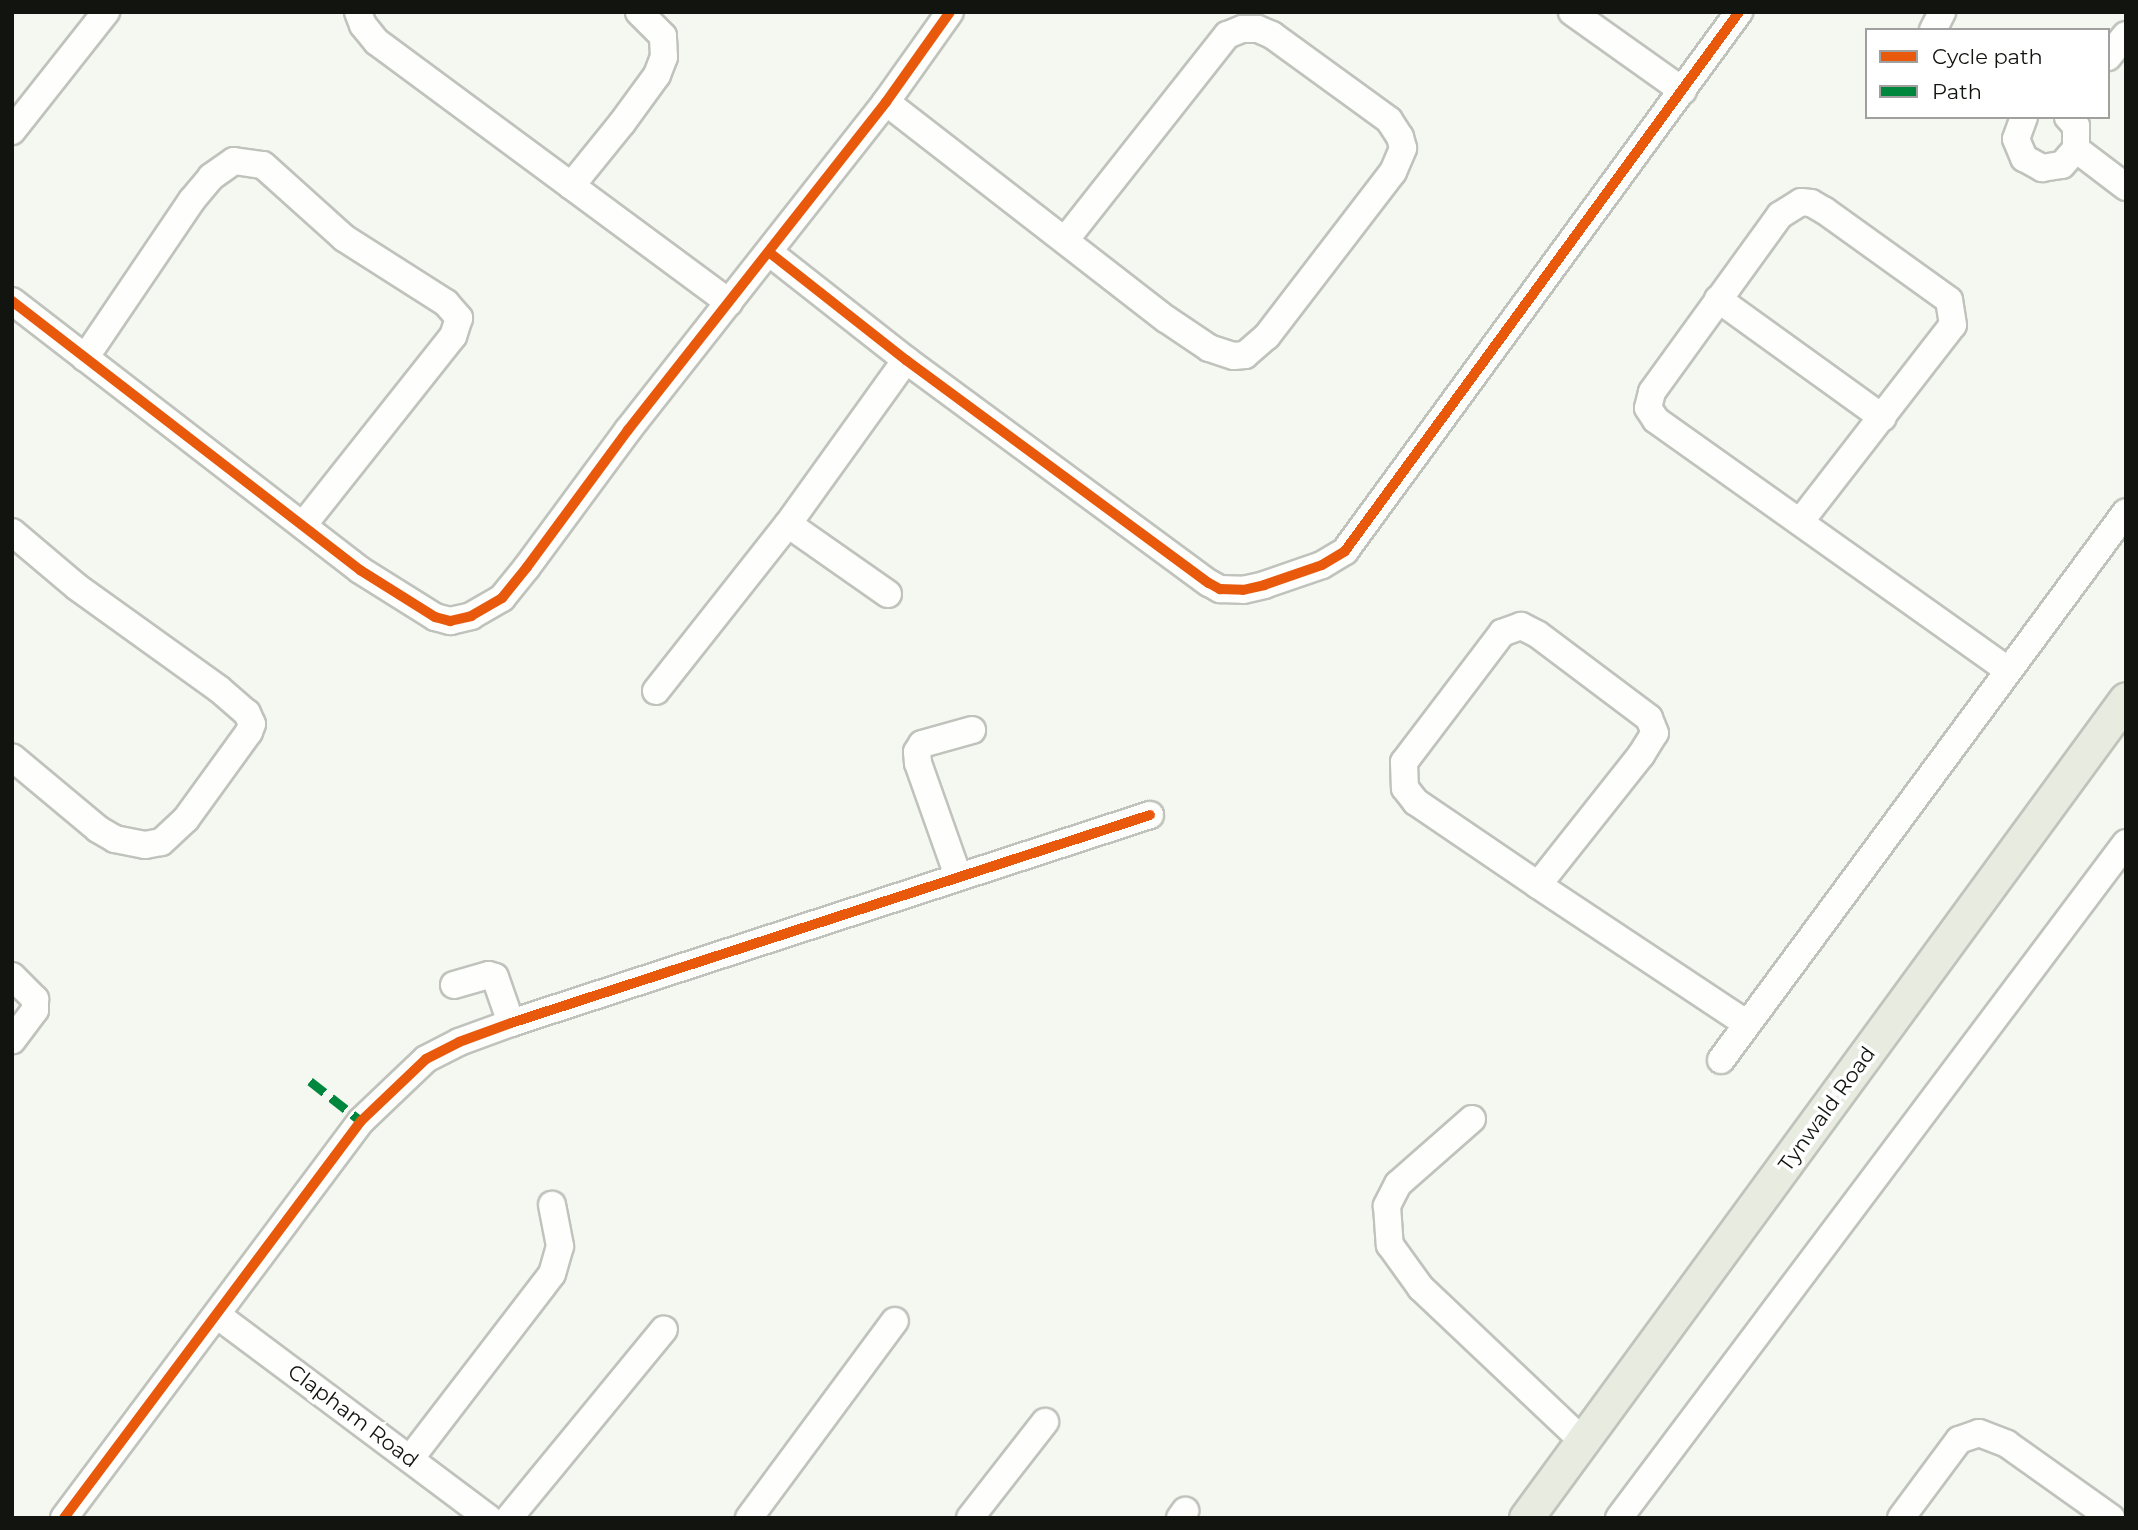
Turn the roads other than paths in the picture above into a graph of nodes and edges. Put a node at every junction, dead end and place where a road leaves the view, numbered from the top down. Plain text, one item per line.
1 (106, 12) edge
2 (358, 12) edge
3 (639, 12) edge
4 (1572, 12) edge
5 (1739, 12) edge
6 (1942, 12) edge
7 (942, 15) edge
8 (1934, 28) edge
9 (2126, 35) edge
10 (2110, 55) edge
11 (1683, 90) junction
12 (886, 102) junction
13 (2021, 119) edge
14 (2070, 119) edge
15 (12, 131) edge
16 (2076, 149) junction
17 (571, 186) junction
18 (2126, 187) edge
19 (1065, 240) junction
20 (770, 253) junction
21 (1718, 299) junction
22 (12, 301) edge
23 (729, 302) junction
24 (85, 358) junction
25 (906, 360) junction
26 (1883, 418) junction
27 (2126, 512) edge
28 (1800, 522) junction
29 (788, 524) junction
30 (303, 525) junction
31 (12, 532) edge
32 (888, 594) dead end
33 (2008, 670) junction
34 (656, 691) dead end
35 (2126, 699) edge
36 (972, 730) dead end
37 (12, 757) edge
38 (1150, 815) dead end
39 (2126, 843) edge
40 (958, 876) junction
41 (1538, 885) junction
42 (12, 976) edge
43 (454, 985) dead end
44 (511, 1023) junction
45 (1746, 1024) junction
46 (12, 1040) edge
47 (1721, 1060) dead end
48 (1472, 1119) dead end
49 (552, 1205) dead end
50 (217, 1315) junction
51 (895, 1321) dead end
52 (664, 1329) dead end
53 (1045, 1422) dead end
54 (1583, 1441) junction
55 (410, 1459) junction
56 (64, 1518) edge
57 (488, 1518) edge
58 (509, 1518) edge
59 (749, 1518) edge
60 (970, 1518) edge
61 (1526, 1518) edge
62 (1619, 1518) edge
63 (1901, 1518) edge
64 (2111, 1518) edge

1 - 15 street
2 - 17 street
3 - 17 street
4 - 11 street
5 - 11 street
6 - 8 street
7 - 12 street
9 - 10 street
11 - 25 street
12 - 19 street
12 - 20 street
13 - 16 street
14 - 16 street
16 - 18 street
17 - 23 street
19 - 19 street
20 - 23 street
20 - 25 street
21 - 26 street
21 - 26 street
21 - 28 street
22 - 24 street
23 - 30 street
24 - 30 street
24 - 30 street
25 - 29 street
26 - 28 street
27 - 33 street
28 - 33 street
29 - 32 street
29 - 34 street
31 - 37 street
33 - 45 street
35 - 54 main road, Tynwald Road
36 - 40 street
38 - 40 street
39 - 62 street
40 - 44 street
41 - 41 street
41 - 45 street
42 - 46 street
43 - 44 street
44 - 50 street
45 - 47 street
48 - 54 street
49 - 55 street
50 - 55 street, Clapham Road
50 - 56 street
51 - 59 street
52 - 58 street
53 - 60 street
54 - 61 main road, Tynwald Road
55 - 57 street, Clapham Road
63 - 64 street

